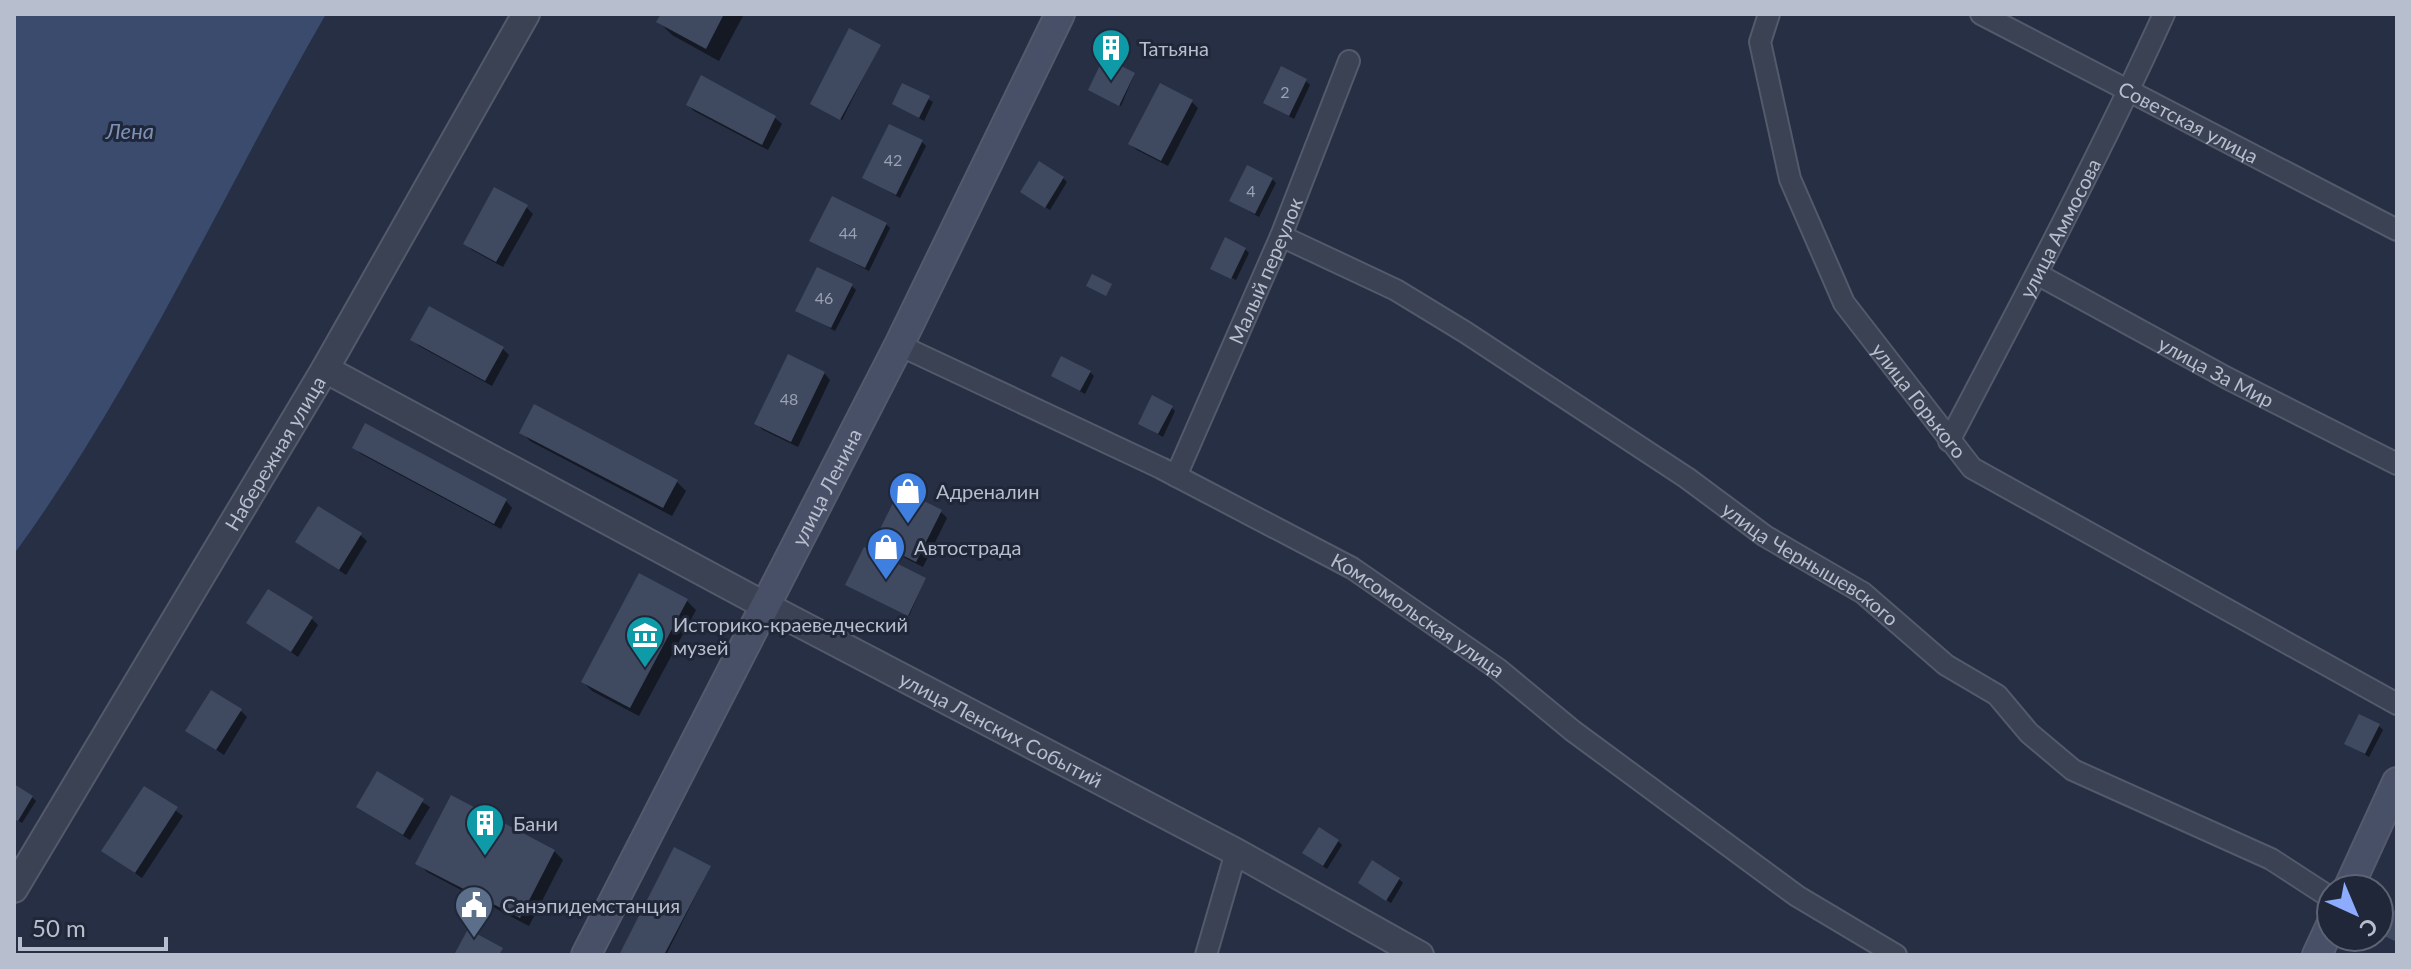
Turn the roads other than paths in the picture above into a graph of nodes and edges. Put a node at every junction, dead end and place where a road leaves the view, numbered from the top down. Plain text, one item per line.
1 (526, 14) edge
2 (1060, 14) edge
3 (1769, 14) edge
4 (1981, 14) edge
5 (2164, 14) edge
6 (1349, 61) dead end
7 (2129, 90) junction
8 (2397, 230) edge
9 (1281, 236) junction
10 (2037, 274) junction
11 (899, 345) junction
12 (325, 369) junction
13 (1949, 441) junction
14 (2397, 464) edge
15 (1176, 476) junction
16 (766, 606) junction
17 (2397, 704) edge
18 (2397, 782) edge
19 (1236, 852) junction
20 (2355, 873) edge
21 (2315, 888) edge
22 (14, 889) edge
23 (586, 955) edge
24 (1206, 955) edge
25 (1420, 955) edge
26 (1896, 955) edge

1 - 12 street, Набережная улица
2 - 11 main road, улица Ленина
3 - 13 street, улица Горького
4 - 7 street, Советская улица
5 - 7 street, улица Аммосова
6 - 9 street, Малый переулок
7 - 8 street, Советская улица
7 - 10 street, улица Аммосова
9 - 15 street, Малый переулок
9 - 21 street, улица Чернышевского
10 - 13 street, улица Аммосова
10 - 14 street, улица За Мир
11 - 15 street, Комсомольская улица
11 - 16 main road, улица Ленина
12 - 16 street, улица Ленских Событий
12 - 22 street, Набережная улица
13 - 17 street, улица Горького
15 - 26 street, Комсомольская улица
16 - 19 street, улица Ленских Событий
16 - 23 main road, улица Ленина
18 - 20 main road
19 - 24 street
19 - 25 street, улица Ленских Событий

